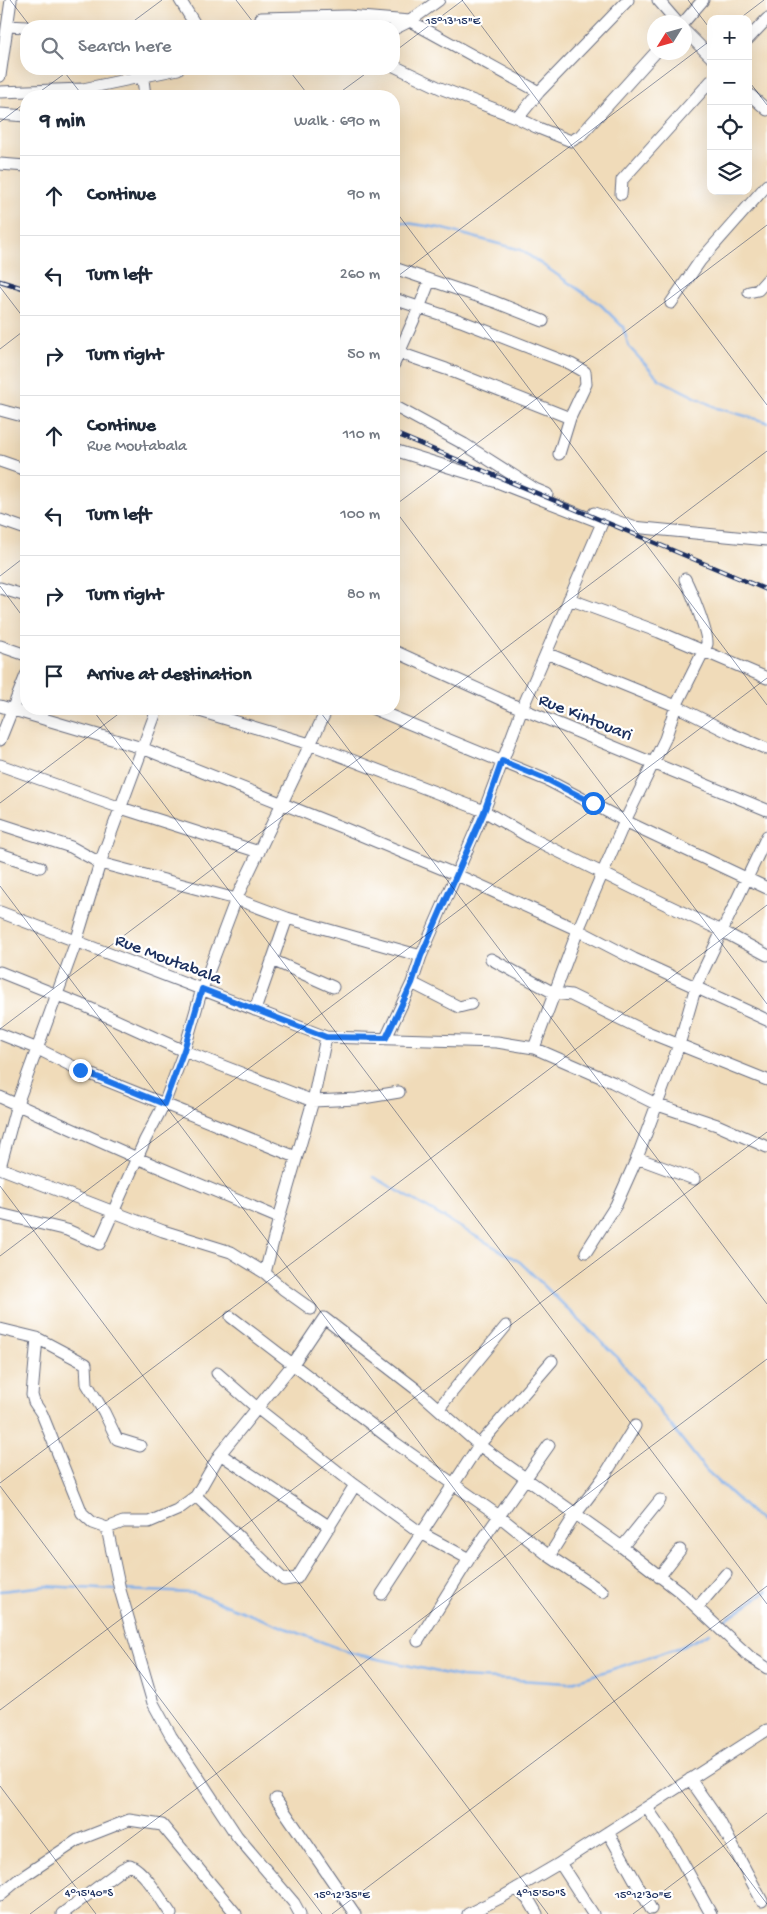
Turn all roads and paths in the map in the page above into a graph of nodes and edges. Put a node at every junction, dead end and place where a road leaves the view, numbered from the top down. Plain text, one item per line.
1 (11, 0) edge
2 (180, 0) edge
3 (439, 0) edge
4 (628, 0) edge
5 (658, 0) edge
6 (703, 0) edge
7 (671, 15) edge
8 (690, 15) edge
9 (261, 18) dead end
10 (767, 19) edge
11 (192, 20) edge
12 (397, 20) edge
13 (400, 20) edge
14 (410, 21) junction
15 (8, 26) junction
16 (20, 26) edge
17 (400, 26) edge
18 (752, 36) edge
19 (692, 38) edge
20 (707, 53) edge
21 (649, 60) edge
22 (400, 69) edge
23 (134, 75) edge
24 (142, 75) edge
25 (0, 76) edge
26 (707, 85) edge
27 (82, 90) edge
28 (144, 90) edge
29 (0, 92) edge
30 (20, 92) edge
31 (539, 92) junction
32 (752, 96) edge
33 (765, 106) edge
34 (0, 114) edge
35 (20, 116) edge
36 (518, 118) junction
37 (0, 164) edge
38 (20, 166) edge
39 (767, 185) edge
40 (621, 194) dead end
41 (400, 270) edge
42 (430, 280) junction
43 (767, 280) edge
44 (748, 292) dead end
45 (400, 301) edge
46 (671, 303) dead end
47 (419, 308) junction
48 (543, 321) dead end
49 (400, 344) edge
50 (400, 353) edge
51 (400, 409) edge
52 (0, 410) edge
53 (20, 415) edge
54 (570, 418) junction
55 (400, 452) edge
56 (559, 454) dead end
57 (0, 461) edge
58 (20, 468) edge
59 (0, 520) edge
60 (20, 527) edge
61 (767, 540) edge
62 (685, 580) dead end
63 (0, 588) edge
64 (20, 594) edge
65 (569, 599) junction
66 (0, 646) edge
67 (703, 651) junction
68 (20, 653) edge
69 (546, 653) junction
70 (400, 654) edge
71 (767, 678) edge
72 (20, 691) edge
73 (0, 706) edge
74 (676, 706) junction
75 (13, 709) junction
76 (522, 709) junction
77 (20, 711) edge
78 (33, 715) edge
79 (155, 715) edge
80 (213, 715) edge
81 (324, 715) edge
82 (389, 715) edge
83 (0, 740) edge
84 (310, 744) junction
85 (142, 748) junction
86 (767, 749) edge
87 (502, 761) junction
88 (654, 763) junction
89 (0, 765) edge
90 (282, 804) junction
91 (121, 808) junction
92 (767, 810) edge
93 (484, 812) junction
94 (625, 821) junction
95 (0, 824) edge
96 (767, 836) edge
97 (259, 852) junction
98 (0, 854) edge
99 (100, 863) junction
100 (40, 867) dead end
101 (603, 874) junction
102 (457, 875) junction
103 (746, 878) junction
104 (767, 888) edge
105 (236, 899) junction
106 (0, 912) edge
107 (287, 918) junction
108 (578, 930) junction
109 (722, 931) junction
110 (76, 942) junction
111 (767, 955) edge
112 (421, 956) junction
113 (491, 959) dead end
114 (272, 960) junction
115 (0, 972) edge
116 (412, 983) junction
117 (333, 986) dead end
118 (696, 986) junction
119 (202, 989) junction
120 (554, 993) junction
121 (56, 996) junction
122 (470, 1004) dead end
123 (255, 1010) junction
124 (767, 1020) edge
125 (0, 1034) edge
126 (326, 1037) junction
127 (386, 1038) junction
128 (680, 1044) junction
129 (38, 1048) junction
130 (534, 1048) junction
131 (184, 1050) junction
132 (767, 1080) edge
133 (399, 1092) dead end
134 (0, 1097) edge
135 (313, 1101) junction
136 (17, 1104) junction
137 (164, 1104) junction
138 (658, 1105) junction
139 (767, 1147) edge
140 (296, 1157) junction
141 (137, 1158) junction
142 (637, 1158) junction
143 (0, 1167) edge
144 (694, 1178) dead end
145 (112, 1212) junction
146 (0, 1214) edge
147 (279, 1218) junction
148 (586, 1252) dead end
149 (265, 1273) junction
150 (311, 1309) dead end
151 (231, 1317) dead end
152 (506, 1326) dead end
153 (0, 1329) edge
154 (37, 1338) junction
155 (552, 1361) dead end
156 (293, 1364) junction
157 (217, 1374) dead end
158 (257, 1408) junction
159 (438, 1408) junction
160 (636, 1426) dead end
161 (479, 1445) junction
162 (549, 1445) dead end
163 (140, 1446) dead end
164 (220, 1454) junction
165 (526, 1479) junction
166 (453, 1484) junction
167 (355, 1486) junction
168 (196, 1496) junction
169 (660, 1500) dead end
170 (574, 1515) junction
171 (499, 1516) junction
172 (330, 1527) junction
173 (107, 1528) junction
174 (421, 1533) junction
175 (622, 1547) junction
176 (680, 1550) dead end
177 (549, 1556) junction
178 (469, 1559) junction
179 (726, 1574) dead end
180 (660, 1577) junction
181 (603, 1592) dead end
182 (382, 1594) dead end
183 (697, 1608) junction
184 (418, 1641) dead end
185 (767, 1668) edge
186 (767, 1730) edge
187 (690, 1779) junction
188 (276, 1799) dead end
189 (647, 1808) junction
190 (608, 1832) junction
191 (560, 1863) junction
192 (517, 1888) junction
193 (0, 1895) edge
194 (762, 1901) dead end
195 (651, 1909) dead end
196 (480, 1911) edge
197 (62, 1914) edge
198 (171, 1914) edge
199 (236, 1914) edge
200 (300, 1914) edge
201 (355, 1914) edge
202 (468, 1914) edge
203 (537, 1914) edge
204 (593, 1914) edge
205 (711, 1914) edge

1 - 15 street
2 - 11 street
3 - 14 street
4 - 31 street
5 - 7 street
6 - 8 street
9 - 12 street
10 - 18 street
13 - 14 street
14 - 17 street
14 - 31 street
15 - 16 street
15 - 25 street
19 - 20 street
21 - 36 street
22 - 36 street
23 - 27 street
24 - 28 street
26 - 40 street
29 - 30 street
31 - 36 street
32 - 33 street
34 - 35 street
37 - 38 street
39 - 46 street
41 - 42 street
42 - 47 street
42 - 48 street
43 - 44 street
45 - 47 street
47 - 49 street
47 - 54 street
50 - 54 street
51 - 61 street
52 - 53 street
54 - 56 street
55 - 65 street
57 - 58 street
59 - 60 street
62 - 67 street
63 - 64 street
65 - 67 street
65 - 69 street
66 - 68 street
67 - 71 street
67 - 74 street
69 - 74 street
69 - 76 street
70 - 76 street, Rue Kintouari
72 - 75 street
73 - 75 street
74 - 86 street
74 - 88 street
75 - 77 street
75 - 83 street
76 - 87 street
76 - 88 street, Rue Kintouari
78 - 85 street
79 - 85 street
80 - 84 street
81 - 84 street
82 - 87 street
84 - 90 street
84 - 93 street
85 - 90 street
85 - 91 street
87 - 93 street
87 - 94 street
88 - 92 street, Rue Kintouari
88 - 94 street
89 - 91 street
90 - 97 street
90 - 102 street
91 - 97 street
91 - 99 street
93 - 101 street
93 - 102 street
94 - 101 street
94 - 103 street
95 - 99 street
96 - 103 street
97 - 105 street
98 - 100 street
99 - 105 street
99 - 110 street
101 - 108 street
101 - 109 street
102 - 108 street
102 - 112 street
103 - 104 street
103 - 109 street
105 - 107 street
105 - 119 street
106 - 110 street, Rue Moutabala
107 - 112 street
107 - 114 street
108 - 118 street
108 - 120 street
109 - 111 street
109 - 118 street
110 - 119 street, Rue Moutabala
110 - 121 street
112 - 116 street
113 - 120 street
114 - 117 street
114 - 123 street
115 - 121 street
116 - 122 street
116 - 127 street
118 - 124 street
118 - 128 street
119 - 123 street, Rue Moutabala
119 - 131 street
120 - 128 street
120 - 130 street
121 - 129 street
121 - 131 street
123 - 126 street, Rue Moutabala
125 - 129 street
126 - 127 street, Rue Moutabala
126 - 135 street
127 - 130 street, Rue Moutabala
128 - 132 street
128 - 138 street
129 - 136 street
129 - 137 street
130 - 138 street, Rue Moutabala
131 - 135 street
131 - 137 street
133 - 135 street
134 - 136 street
135 - 140 street
136 - 141 street
136 - 143 street
137 - 140 street
137 - 141 street
138 - 139 street, Rue Moutabala
138 - 142 street
140 - 147 street
141 - 145 street
141 - 147 street
142 - 144 street
142 - 148 street
143 - 145 street
145 - 146 street
145 - 149 street
147 - 149 street
149 - 150 street
151 - 156 street
152 - 159 street
153 - 154 street
154 - 163 street
154 - 173 street
155 - 161 street
156 - 158 street
156 - 159 street
156 - 166 street
157 - 158 street
158 - 164 street
158 - 167 street
159 - 161 street
160 - 170 street
161 - 165 street
161 - 166 street
162 - 165 street
164 - 168 street
164 - 172 street
165 - 170 street
165 - 171 street
166 - 171 street
166 - 174 street
167 - 172 street
167 - 174 street
168 - 172 street
168 - 173 street
169 - 175 street
170 - 175 street
170 - 177 street
171 - 177 street
171 - 178 street
173 - 200 street
174 - 178 street
174 - 182 street
175 - 180 street
176 - 180 street
177 - 181 street
178 - 184 street
179 - 183 street
180 - 183 street
183 - 185 street
186 - 187 street
187 - 189 street
187 - 194 street
188 - 201 street
189 - 190 street
189 - 205 street
190 - 191 street
190 - 195 street
191 - 192 street
191 - 204 street
192 - 196 street
192 - 203 street
193 - 199 street
196 - 202 street
197 - 198 street

